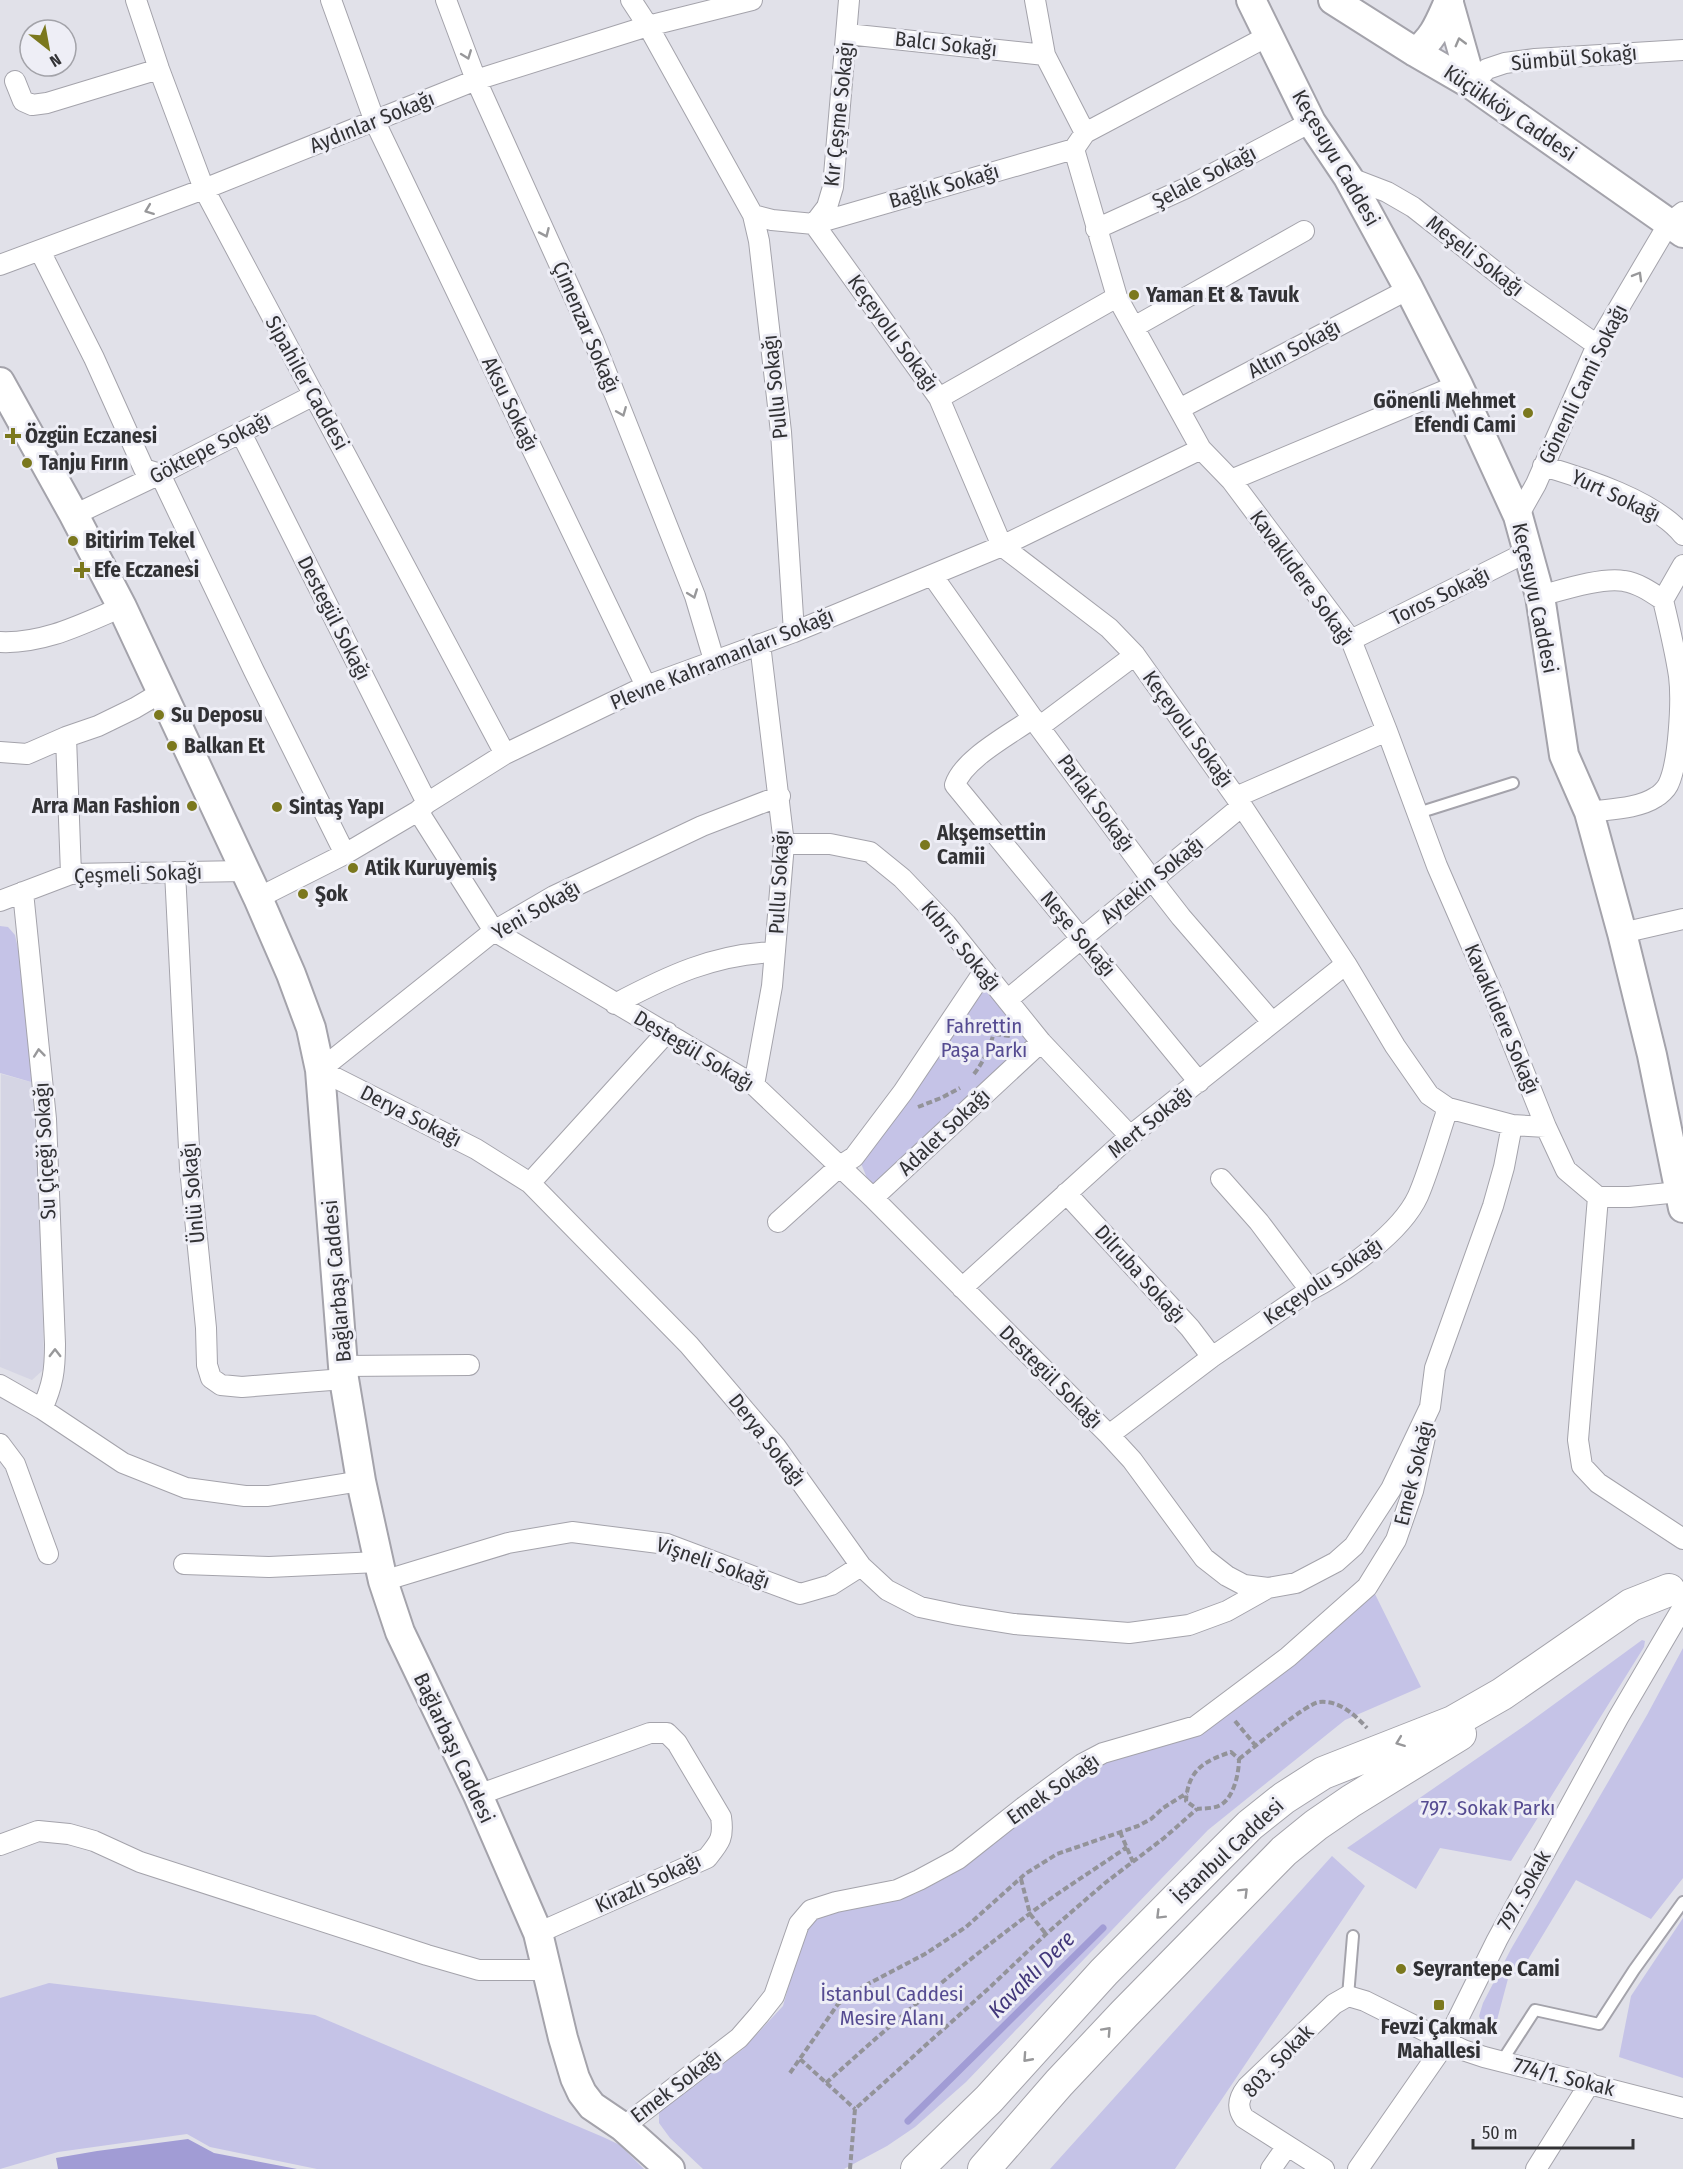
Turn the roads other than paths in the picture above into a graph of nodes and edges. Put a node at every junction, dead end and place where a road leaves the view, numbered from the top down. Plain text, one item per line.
1 (136, 0) edge
2 (331, 0) edge
3 (446, 0) edge
4 (631, 0) edge
5 (752, 0) edge
6 (849, 0) edge
7 (1035, 0) edge
8 (1333, 0) edge
9 (1448, 0) edge
10 (1263, 13) edge
11 (648, 26) junction
12 (847, 34) junction
13 (1683, 50) edge
14 (1415, 52) junction
15 (1045, 55) junction
16 (159, 69) junction
17 (476, 80) junction
18 (15, 81) dead end
19 (1472, 85) junction
20 (375, 122) junction
21 (1311, 122) junction
22 (1080, 141) junction
23 (1348, 177) junction
24 (204, 189) junction
25 (753, 215) junction
26 (1678, 223) edge
27 (814, 224) junction
28 (1096, 229) junction
29 (1304, 231) dead end
30 (40, 251) junction
31 (0, 265) edge
32 (1409, 289) junction
33 (1117, 297) junction
34 (1134, 327) junction
35 (1597, 345) junction
36 (0, 382) edge
37 (1458, 385) junction
38 (314, 395) junction
39 (939, 398) junction
40 (1179, 409) junction
41 (241, 433) junction
42 (1201, 449) junction
43 (1543, 466) junction
44 (160, 474) junction
45 (1231, 480) junction
46 (74, 515) junction
47 (1518, 516) junction
48 (1683, 535) edge
49 (1002, 546) junction
50 (1529, 551) junction
51 (1683, 565) edge
52 (932, 575) junction
53 (1540, 596) junction
54 (1663, 600) junction
55 (122, 607) junction
56 (794, 632) junction
57 (1351, 640) junction
58 (0, 642) edge
59 (760, 644) junction
60 (1135, 655) junction
61 (714, 660) junction
62 (1681, 678) edge
63 (646, 686) junction
64 (162, 692) junction
65 (1036, 722) junction
66 (1388, 731) junction
67 (66, 737) junction
68 (0, 752) edge
69 (505, 754) junction
70 (1678, 770) edge
71 (1513, 783) dead end
72 (780, 796) junction
73 (1239, 801) junction
74 (423, 807) junction
75 (1589, 812) junction
76 (1418, 813) junction
77 (784, 844) junction
78 (345, 854) junction
79 (245, 871) junction
80 (175, 872) junction
81 (70, 874) junction
82 (1153, 880) junction
83 (23, 892) junction
84 (258, 898) junction
85 (0, 901) edge
86 (1683, 919) edge
87 (494, 931) junction
88 (1622, 933) junction
89 (1080, 937) junction
90 (775, 952) junction
91 (1346, 964) junction
92 (984, 971) junction
93 (1003, 995) junction
94 (615, 1004) junction
95 (1272, 1022) junction
96 (668, 1032) junction
97 (1041, 1042) junction
98 (320, 1070) junction
99 (1199, 1082) junction
100 (754, 1085) junction
101 (1448, 1108) junction
102 (1512, 1125) junction
103 (1546, 1127) junction
104 (1675, 1134) edge
105 (1130, 1136) junction
106 (840, 1166) junction
107 (1221, 1179) dead end
108 (530, 1183) junction
109 (1066, 1193) junction
110 (1598, 1197) junction
111 (873, 1198) junction
112 (1681, 1200) edge
113 (778, 1222) dead end
114 (962, 1288) junction
115 (1310, 1290) junction
116 (1212, 1357) junction
117 (469, 1365) dead end
118 (344, 1372) junction
119 (0, 1389) edge
120 (1430, 1407) junction
121 (42, 1409) junction
122 (1109, 1436) junction
123 (0, 1444) edge
124 (362, 1481) junction
125 (1683, 1539) edge
126 (48, 1554) dead end
127 (184, 1564) dead end
128 (861, 1566) junction
129 (380, 1571) junction
130 (1268, 1588) junction
131 (1679, 1601) edge
132 (478, 1795) junction
133 (0, 1845) edge
134 (1683, 1902) edge
135 (538, 1933) junction
136 (1353, 1936) dead end
137 (547, 1970) junction
138 (1348, 1996) junction
139 (1447, 2041) junction
140 (1502, 2061) junction
141 (1590, 2083) junction
142 (1683, 2108) edge
143 (623, 2127) junction
144 (1287, 2146) junction
145 (670, 2169) edge
146 (917, 2169) edge
147 (984, 2169) edge
148 (1271, 2169) edge
149 (1324, 2169) edge
150 (1358, 2169) edge
151 (1536, 2169) edge

1 - 16 street, Sipahiler Caddesi
2 - 20 street, Aksu Sokağı
3 -> 17 street, Çimenzar Sokağı
4 - 11 street
5 - 11 street, Aydınlar Sokağı
6 - 12 street, Kır Çeşme Sokağı
7 - 15 street, Kavaklıdere Sokağı
8 - 14 street, Küçükköy Caddesi
9 - 14 street
19 -> 9 street
10 - 21 street, Keçesuyu Caddesi
10 - 22 street, Bağlık Sokağı
11 - 17 street, Aydınlar Sokağı
11 - 25 street
12 - 15 street, Balcı Sokağı
12 - 27 street, Kır Çeşme Sokağı
13 - 19 street, Sümbül Sokağı
14 - 19 street, Küçükköy Caddesi
15 - 22 street, Kavaklıdere Sokağı
16 - 18 street
16 - 24 street, Sipahiler Caddesi
17 - 20 street, Aydınlar Sokağı
17 -> 61 street, Çimenzar Sokağı
19 - 26 street, Küçükköy Caddesi
20 - 24 street, Aydınlar Sokağı
20 - 63 street, Aksu Sokağı
21 - 23 street, Keçesuyu Caddesi
21 - 28 street, Şelale Sokağı
22 - 27 street, Bağlık Sokağı
22 - 28 street, Kavaklıdere Sokağı
23 - 32 street, Keçesuyu Caddesi
23 - 35 street, Meşeli Sokağı
24 -> 30 street, Aydınlar Sokağı
24 - 38 street, Sipahiler Caddesi
25 - 27 street
25 - 56 street, Pullu Sokağı
35 -> 26 street, Gönenli Cami Sokağı
27 - 39 street, Keçeyolu Sokağı
28 - 33 street, Kavaklıdere Sokağı
29 - 34 street
30 - 31 street, Aydınlar Sokağı
30 - 44 street
32 - 37 street, Keçesuyu Caddesi
32 - 40 street, Altın Sokağı
33 - 34 street, Kavaklıdere Sokağı
33 - 39 street
34 - 40 street, Kavaklıdere Sokağı
35 - 43 street, Gönenli Cami Sokağı
36 - 46 street, Bağlarbaşı Caddesi
37 - 45 street
37 - 47 street, Keçesuyu Caddesi
38 - 41 street, Göktepe Sokağı
38 - 69 street, Sipahiler Caddesi
39 - 49 street, Keçeyolu Sokağı
40 - 42 street, Kavaklıdere Sokağı
41 - 44 street, Göktepe Sokağı
41 - 74 street, Destegül Sokağı
42 - 45 street, Kavaklıdere Sokağı
42 - 49 street, Plevne Kahramanları Sokağı
43 - 47 street, Gönenli Cami Sokağı
43 - 48 street, Yurt Sokağı
44 - 46 street, Göktepe Sokağı
44 - 78 street
45 - 57 street, Kavaklıdere Sokağı
46 - 55 street, Bağlarbaşı Caddesi
47 - 50 street, Keçesuyu Caddesi
49 - 52 street, Plevne Kahramanları Sokağı
49 - 60 street, Keçeyolu Sokağı
50 - 53 street, Keçesuyu Caddesi
50 - 57 street, Toros Sokağı
51 - 54 street
52 - 56 street, Plevne Kahramanları Sokağı
52 - 65 street, Parlak Sokağı
53 - 54 street
53 - 75 street, Keçesuyu Caddesi
54 - 62 street
55 - 58 street
55 - 64 street, Bağlarbaşı Caddesi
56 - 59 street, Plevne Kahramanları Sokağı
57 - 66 street, Kavaklıdere Sokağı
59 - 61 street, Plevne Kahramanları Sokağı
59 - 72 street, Pullu Sokağı
60 - 65 street
60 - 73 street, Keçeyolu Sokağı
61 - 63 street, Plevne Kahramanları Sokağı
62 - 70 street
63 - 69 street, Plevne Kahramanları Sokağı
64 - 67 street
64 - 79 street, Bağlarbaşı Caddesi
65 - 82 street, Parlak Sokağı
65 - 89 street, Neşe Sokağı
66 - 73 street, Aytekin Sokağı
66 - 76 street, Kavaklıdere Sokağı
67 - 68 street
67 - 81 street
69 - 74 street, Plevne Kahramanları Sokağı
70 - 75 street
71 - 76 lane
72 - 77 street, Pullu Sokağı
72 - 87 street, Yeni Sokağı
73 - 82 street, Aytekin Sokağı
73 - 91 street, Keçeyolu Sokağı
74 - 78 street, Plevne Kahramanları Sokağı
74 - 87 street, Destegül Sokağı
75 - 88 street, Keçesuyu Caddesi
76 - 103 street, Kavaklıdere Sokağı
77 - 90 street, Pullu Sokağı
77 - 92 street, Kıbrıs Sokağı
78 - 84 street, Plevne Kahramanları Sokağı
79 - 80 street, Çeşmeli Sokağı
79 - 84 street, Bağlarbaşı Caddesi
80 - 81 street, Çeşmeli Sokağı
80 - 118 street, Ünlü Sokağı
81 - 83 street, Çeşmeli Sokağı
82 - 89 street, Aytekin Sokağı
82 - 95 street, Parlak Sokağı
83 - 85 street, Çeşmeli Sokağı
121 -> 83 street, Su Çiçeği Sokağı
84 - 98 street, Bağlarbaşı Caddesi
86 - 88 street
87 - 94 street, Destegül Sokağı
87 - 98 street, Yeni Sokağı
88 - 104 street, Keçesuyu Caddesi
89 - 93 street, Aytekin Sokağı
89 - 99 street, Neşe Sokağı
90 - 94 street
90 - 100 street, Pullu Sokağı
91 - 95 street, Mert Sokağı
91 - 101 street, Keçeyolu Sokağı
92 - 93 street, Kıbrıs Sokağı
92 - 106 street
93 - 97 street, Kıbrıs Sokağı
94 - 96 street, Destegül Sokağı
95 - 99 street, Mert Sokağı
96 - 100 street, Destegül Sokağı
96 - 108 street
97 - 105 street, Kıbrıs Sokağı
97 - 111 street, Adalet Sokağı
98 - 108 street, Derya Sokağı
98 - 118 street, Bağlarbaşı Caddesi
99 - 105 street, Mert Sokağı
100 - 106 street, Destegül Sokağı
101 - 102 street
101 - 115 street, Keçeyolu Sokağı
102 - 103 street
102 - 120 street, Destegül Sokağı
103 - 110 street, Kavaklıdere Sokağı
104 - 112 street, Keçesuyu Caddesi
105 - 109 street, Mert Sokağı
106 - 111 street, Destegül Sokağı
106 - 113 street
107 - 115 street
108 - 128 street, Derya Sokağı
109 - 114 street, Mert Sokağı
109 - 116 street, Dilruba Sokağı
110 - 112 street
110 - 125 street
111 - 114 street, Destegül Sokağı
114 - 122 street, Destegül Sokağı
115 - 116 street, Keçeyolu Sokağı
116 - 122 street, Keçeyolu Sokağı
117 - 118 street
118 - 124 street, Bağlarbaşı Caddesi
119 - 121 street
120 - 130 street, Destegül Sokağı
120 - 143 street, Emek Sokağı
121 - 124 street
122 - 130 street, Destegül Sokağı
123 - 126 street
124 - 129 street, Bağlarbaşı Caddesi
127 - 129 street, Vişneli Sokağı
128 - 129 street, Vişneli Sokağı
128 - 130 street, Derya Sokağı
129 - 132 street, Bağlarbaşı Caddesi
131 - 139 street, 797. Sokak
131 -> 146 main road, İstanbul Caddesi
147 -> 131 main road, İstanbul Caddesi
132 - 135 street, Bağlarbaşı Caddesi
132 - 135 street, Kirazlı Sokağı
133 - 137 street
134 - 140 lane
135 - 137 street, Bağlarbaşı Caddesi
136 - 138 lane
137 - 143 street, Bağlarbaşı Caddesi
138 - 139 street, 774/1. Sokak
138 - 144 street, 803. Sokak
139 - 140 street, 774/1. Sokak
139 - 150 street, 797. Sokak
140 - 141 street, 774/1. Sokak
141 - 142 street, 774/1. Sokak
141 - 151 street
143 - 145 street, Bağlarbaşı Caddesi
144 - 148 street
144 - 149 street, 803. Sokak

